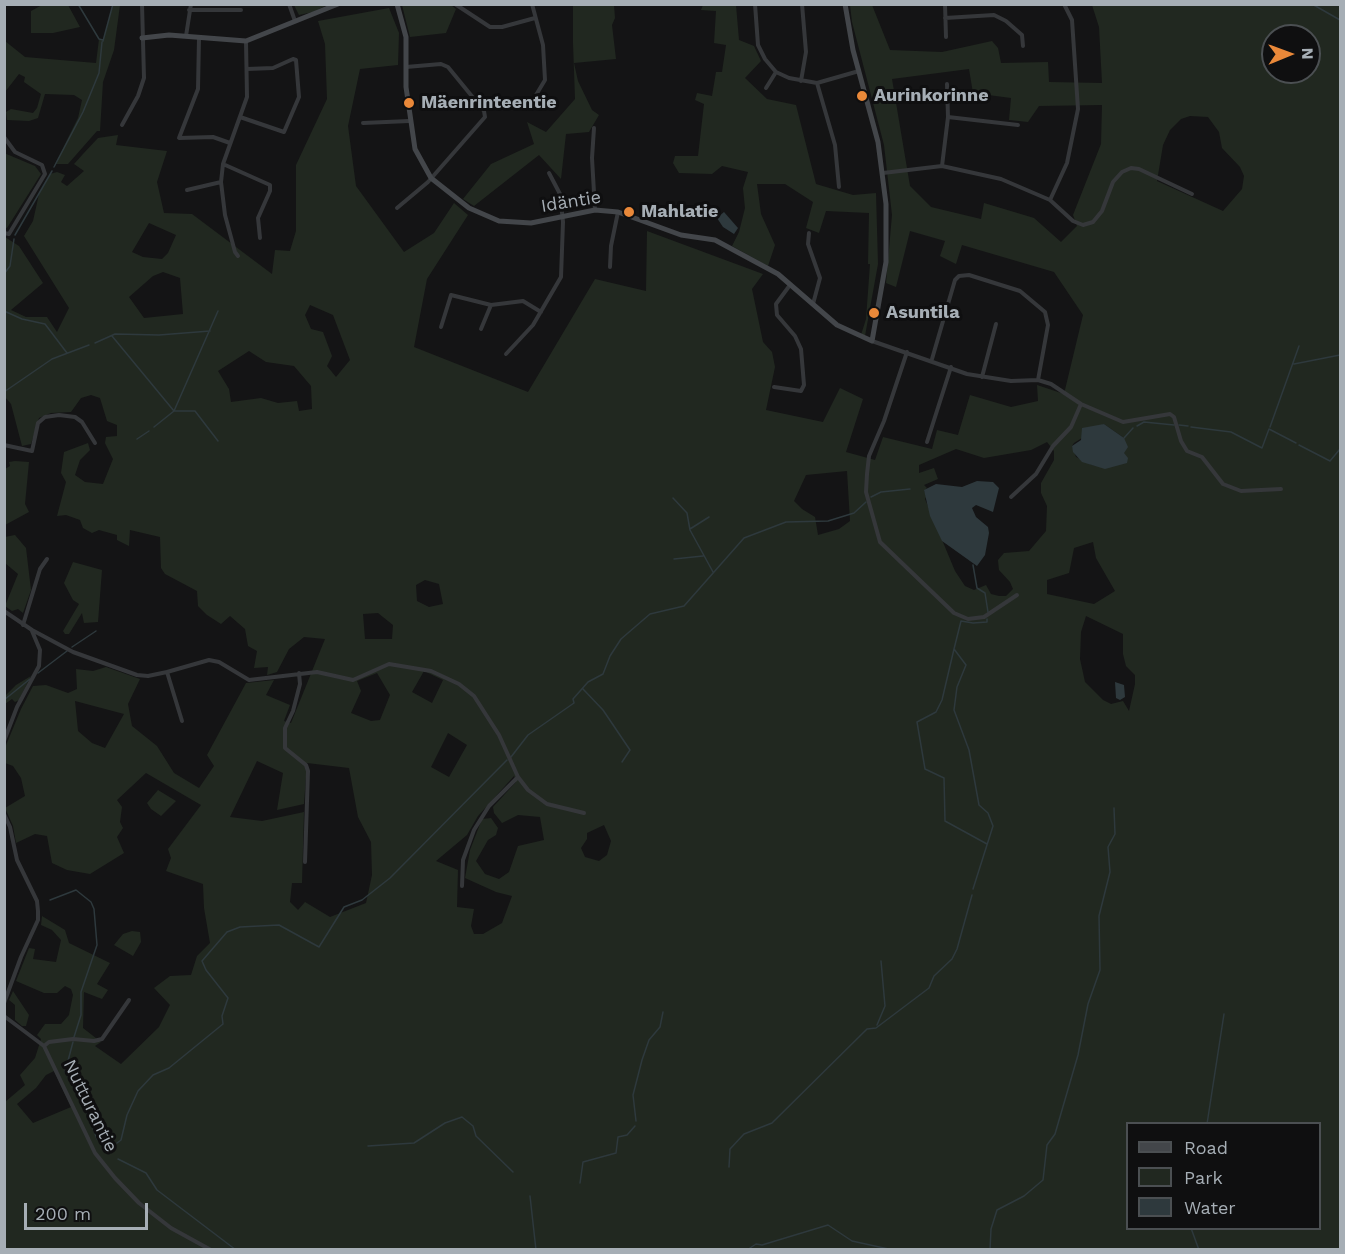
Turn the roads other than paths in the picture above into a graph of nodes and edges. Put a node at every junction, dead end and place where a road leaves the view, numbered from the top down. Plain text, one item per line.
1 (142, 4) edge
2 (191, 4) edge
3 (289, 4) edge
4 (338, 4) edge
5 (398, 4) edge
6 (454, 4) edge
7 (532, 4) edge
8 (756, 4) edge
9 (802, 4) edge
10 (845, 4) edge
11 (945, 4) edge
12 (1064, 4) edge
13 (241, 9) dead end
14 (189, 10) junction
15 (535, 18) junction
16 (945, 18) junction
17 (295, 21) junction
18 (186, 36) junction
19 (946, 37) dead end
20 (142, 38) junction
21 (199, 38) junction
22 (246, 41) junction
23 (1023, 46) dead end
24 (406, 67) junction
25 (247, 69) junction
26 (858, 71) junction
27 (776, 72) junction
28 (801, 81) junction
29 (817, 83) junction
30 (947, 84) dead end
31 (766, 88) dead end
32 (533, 100) dead end
33 (240, 117) junction
34 (948, 117) junction
35 (409, 121) junction
36 (363, 123) dead end
37 (122, 125) dead end
38 (1018, 125) dead end
39 (594, 128) dead end
40 (4, 137) edge
41 (230, 143) junction
42 (223, 164) junction
43 (942, 166) junction
44 (883, 172) junction
45 (549, 173) dead end
46 (431, 178) junction
47 (221, 182) junction
48 (839, 187) dead end
49 (186, 190) dead end
50 (1192, 194) dead end
51 (1050, 200) junction
52 (397, 208) dead end
53 (595, 210) junction
54 (618, 212) junction
55 (563, 217) junction
56 (7, 233) edge
57 (809, 233) dead end
58 (260, 238) dead end
59 (238, 256) dead end
60 (610, 267) dead end
61 (790, 285) junction
62 (491, 305) junction
63 (812, 305) junction
64 (541, 312) junction
65 (996, 324) dead end
66 (441, 327) dead end
67 (482, 329) dead end
68 (872, 341) junction
69 (906, 352) junction
70 (506, 354) dead end
71 (932, 360) junction
72 (951, 367) junction
73 (982, 377) junction
74 (1038, 380) junction
75 (774, 387) dead end
76 (1081, 404) junction
77 (927, 442) dead end
78 (94, 443) dead end
79 (4, 445) edge
80 (1281, 489) dead end
81 (1011, 497) dead end
82 (47, 559) dead end
83 (1017, 595) dead end
84 (4, 611) edge
85 (23, 625) junction
86 (32, 630) junction
87 (167, 672) junction
88 (298, 673) junction
89 (182, 720) dead end
90 (4, 741) edge
91 (518, 777) junction
92 (584, 813) dead end
93 (4, 814) edge
94 (305, 862) dead end
95 (462, 886) dead end
96 (129, 1000) dead end
97 (4, 1003) edge
98 (4, 1016) edge
99 (44, 1046) junction
100 (211, 1250) edge

1 - 20 street
2 - 14 street
3 - 17 street
4 - 17 street
5 - 24 street, Idäntie
6 - 15 street
7 - 15 street
8 - 27 street
9 - 28 street
10 - 26 street
11 - 16 street
12 - 51 street
13 - 14 street
14 - 18 street
15 - 32 street
16 - 19 street
16 - 23 street
17 - 22 street
18 - 20 street
18 - 21 street
20 - 37 street
21 - 22 street
21 - 41 street
22 - 25 street
24 - 35 street, Idäntie
24 - 46 street
25 - 33 street
25 - 33 street
26 - 29 street
26 - 44 street
27 - 28 street
27 - 31 street
28 - 29 street
29 - 48 street
30 - 34 street
33 - 41 street
34 - 38 street
34 - 43 street
35 - 36 street
35 - 46 street, Idäntie
39 - 53 street
40 - 56 street
41 - 42 street
42 - 47 street
42 - 58 street
43 - 44 street
43 - 51 street
44 - 68 street
45 - 55 street
46 - 52 street
46 - 55 street, Idäntie
47 - 49 street
47 - 59 street
50 - 51 street
53 - 54 street, Idäntie
53 - 55 street, Idäntie
54 - 60 street
54 - 61 street, Idäntie
55 - 64 street
57 - 63 street
61 - 63 street, Idäntie
61 - 75 street
62 - 64 street
62 - 66 street
62 - 67 street
63 - 68 street, Idäntie
64 - 70 street
65 - 73 street
68 - 69 street
69 - 71 street
69 - 83 street
71 - 72 street
71 - 74 street
72 - 73 street
72 - 77 street
73 - 74 street
74 - 76 street
76 - 80 street
76 - 81 street
78 - 79 street
82 - 85 street
84 - 85 street
85 - 86 street
86 - 87 street
86 - 90 street
87 - 88 street
87 - 89 street
88 - 91 street
88 - 94 street
91 - 92 street
91 - 95 street
93 - 97 street
96 - 99 street
98 - 99 street, Nutturantie
99 - 100 street, Nutturantie

